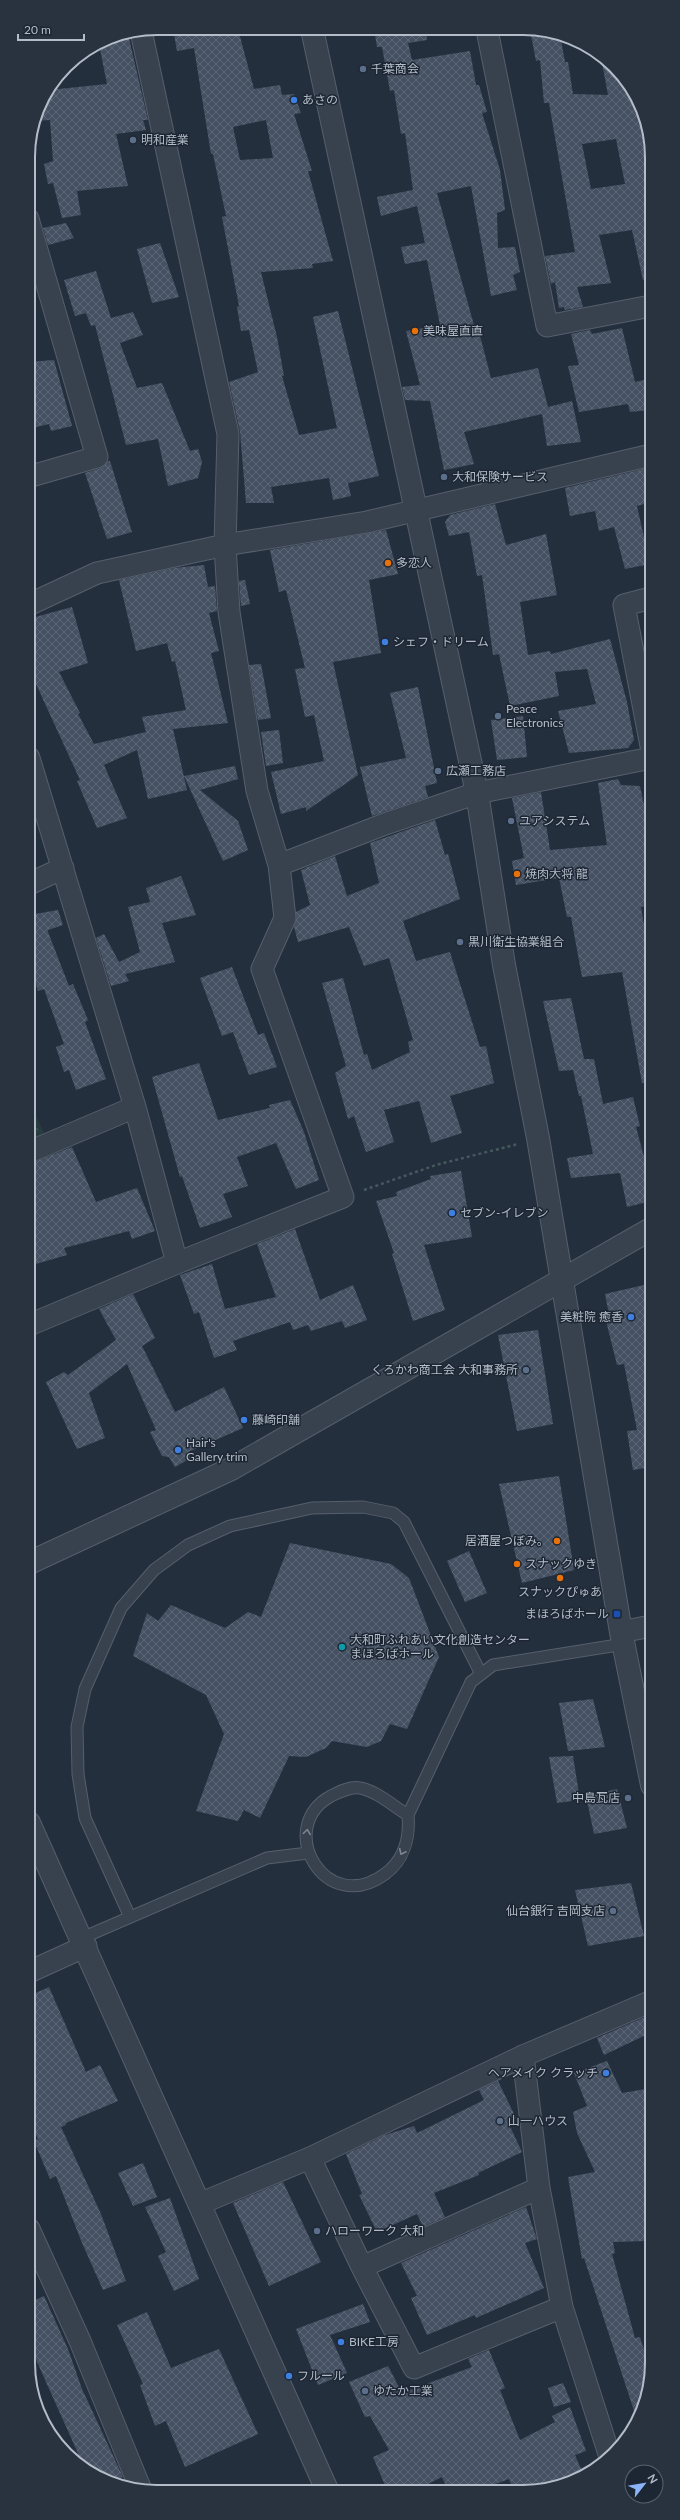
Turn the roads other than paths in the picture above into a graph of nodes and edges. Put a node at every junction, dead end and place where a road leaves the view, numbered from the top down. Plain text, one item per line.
1 (313, 35) edge
2 (488, 35) edge
3 (142, 36) edge
4 (35, 243) edge
5 (645, 307) edge
6 (645, 456) edge
7 (35, 476) edge
8 (415, 511) junction
9 (225, 545) junction
10 (645, 600) edge
11 (35, 602) edge
12 (645, 715) edge
13 (645, 759) edge
14 (35, 777) edge
15 (477, 793) junction
16 (279, 865) junction
17 (63, 868) junction
18 (35, 881) edge
19 (135, 1107) junction
20 (35, 1149) edge
21 (645, 1232) edge
22 (177, 1262) junction
23 (561, 1279) junction
24 (35, 1322) edge
25 (35, 1560) edge
26 (645, 1628) edge
27 (622, 1638) junction
28 (481, 1674) junction
29 (645, 1751) edge
30 (408, 1815) junction
31 (35, 1836) edge
32 (308, 1853) junction
33 (130, 1917) junction
34 (84, 1942) junction
35 (35, 1969) edge
36 (645, 2004) edge
37 (523, 2056) junction
38 (310, 2158) junction
39 (539, 2188) junction
40 (199, 2204) junction
41 (35, 2242) edge
42 (362, 2268) junction
43 (562, 2307) junction
44 (608, 2450) edge
45 (138, 2484) edge
46 (324, 2485) edge

1 - 8 street
2 - 5 street
3 - 9 street
4 - 7 street
6 - 8 street
8 - 9 street
8 - 15 street
9 - 11 street
9 - 16 street
10 - 12 street
13 - 15 street
14 - 17 street
15 - 16 street
15 - 23 street
16 - 22 street
17 - 18 street
17 - 19 street
19 - 20 street
19 - 22 street
21 - 23 street
22 - 24 street
23 - 25 street
23 - 27 street
26 - 27 street
27 - 28 lane
27 - 29 street
28 - 30 lane
28 - 33 lane
32 -> 30 lane
30 -> 32 lane
31 - 34 street
32 - 33 lane
33 - 34 lane
34 - 35 street
34 - 40 street
36 - 37 street
37 - 38 street
37 - 39 street
38 - 40 street
38 - 42 street
39 - 42 street
39 - 43 street
40 - 46 street
41 - 45 street
42 - 43 street
43 - 44 street

